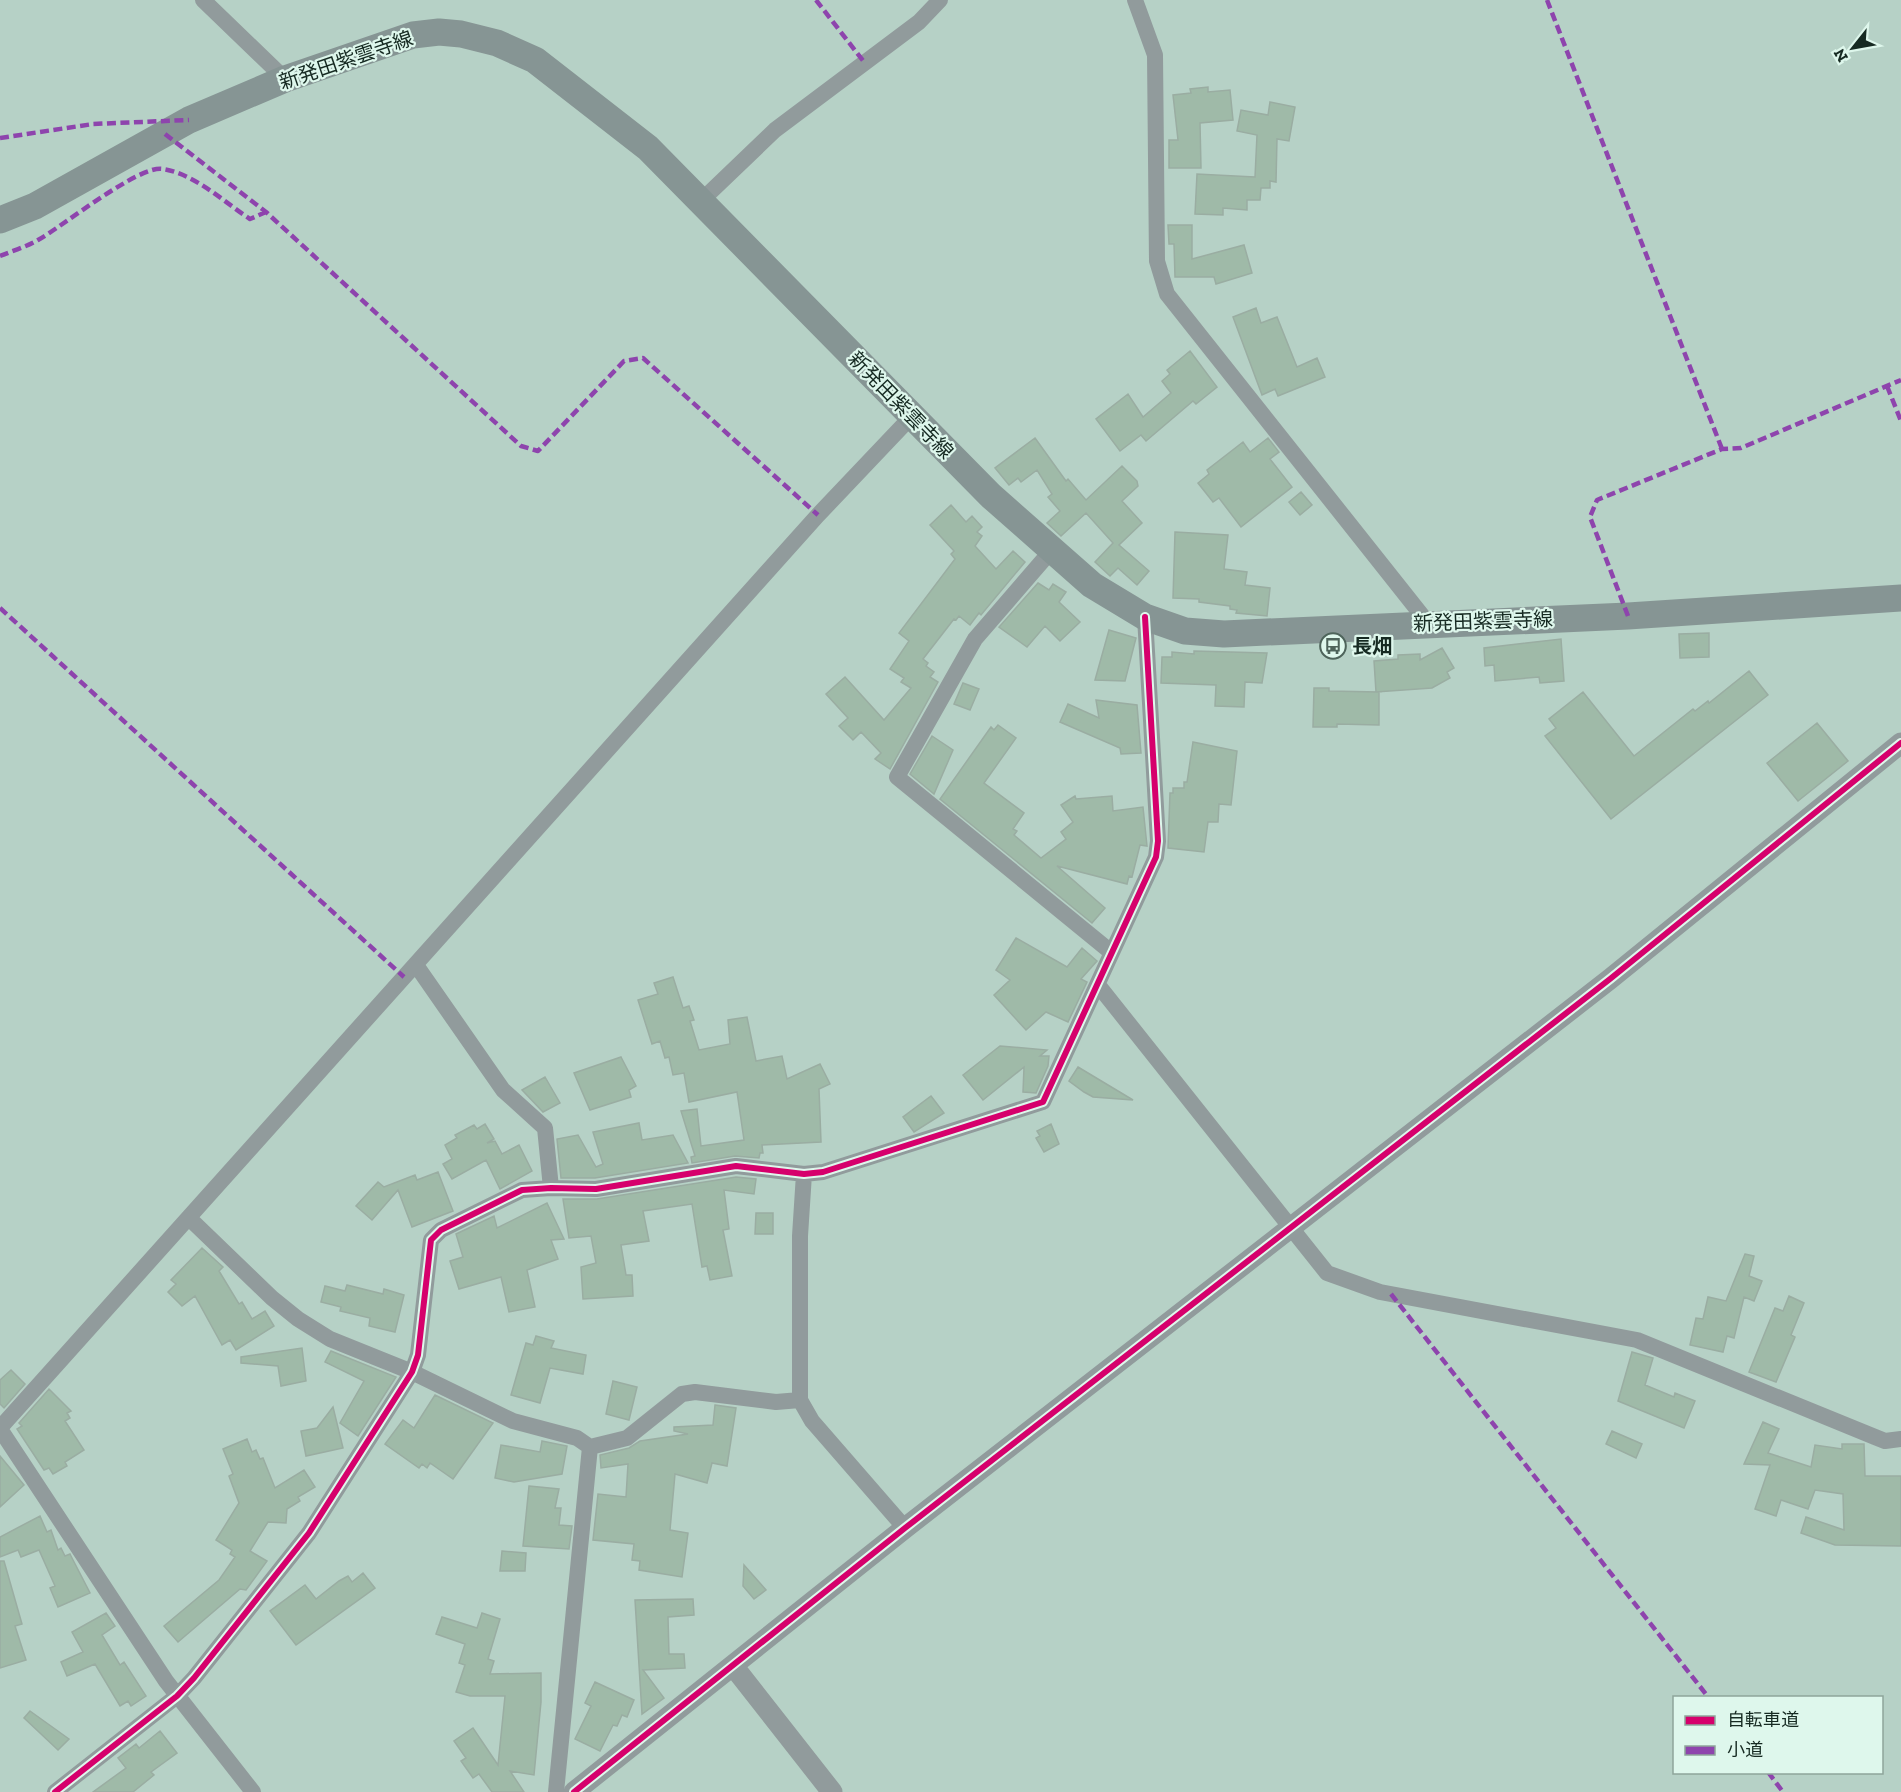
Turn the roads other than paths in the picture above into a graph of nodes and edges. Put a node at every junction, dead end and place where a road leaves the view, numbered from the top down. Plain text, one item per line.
1 (203, 0) edge
2 (940, 0) edge
3 (1135, 0) edge
4 (285, 79) junction
5 (702, 200) junction
6 (0, 220) edge
7 (912, 416) junction
8 (1052, 551) junction
9 (1901, 598) edge
10 (1144, 617) junction
11 (1428, 623) junction
12 (1901, 743) edge
13 (1111, 952) junction
14 (416, 965) junction
15 (1098, 985) junction
16 (804, 1174) junction
17 (551, 1188) junction
18 (190, 1219) junction
19 (1288, 1227) junction
20 (412, 1372) junction
21 (800, 1400) junction
22 (0, 1429) edge
23 (1901, 1439) edge
24 (590, 1447) junction
25 (904, 1528) junction
26 (734, 1667) junction
27 (177, 1696) junction
28 (55, 1792) edge
29 (253, 1792) edge
30 (556, 1792) edge
31 (574, 1792) edge
32 (832, 1792) edge

1 - 4 street
2 - 5 street
3 - 11 street
4 - 5 main road, 新発田紫雲寺線
4 - 6 main road, 新発田紫雲寺線
5 - 7 main road, 新発田紫雲寺線
7 - 8 main road, 新発田紫雲寺線
7 - 14 street
8 - 10 main road, 新発田紫雲寺線
8 - 13 street
9 - 11 main road, 新発田紫雲寺線
10 - 11 main road, 新発田紫雲寺線
10 - 13 street
12 - 19 street
13 - 15 street
14 - 17 street
14 - 18 street
15 - 16 street
15 - 19 street
16 - 17 street
16 - 21 street
17 - 20 street
18 - 20 street
18 - 22 street
19 - 23 street
19 - 25 street
20 - 24 street
20 - 27 street
21 - 24 street
21 - 25 street
22 - 27 street
24 - 30 street
25 - 26 street
26 - 31 street
26 - 32 street
27 - 28 street
27 - 29 street

